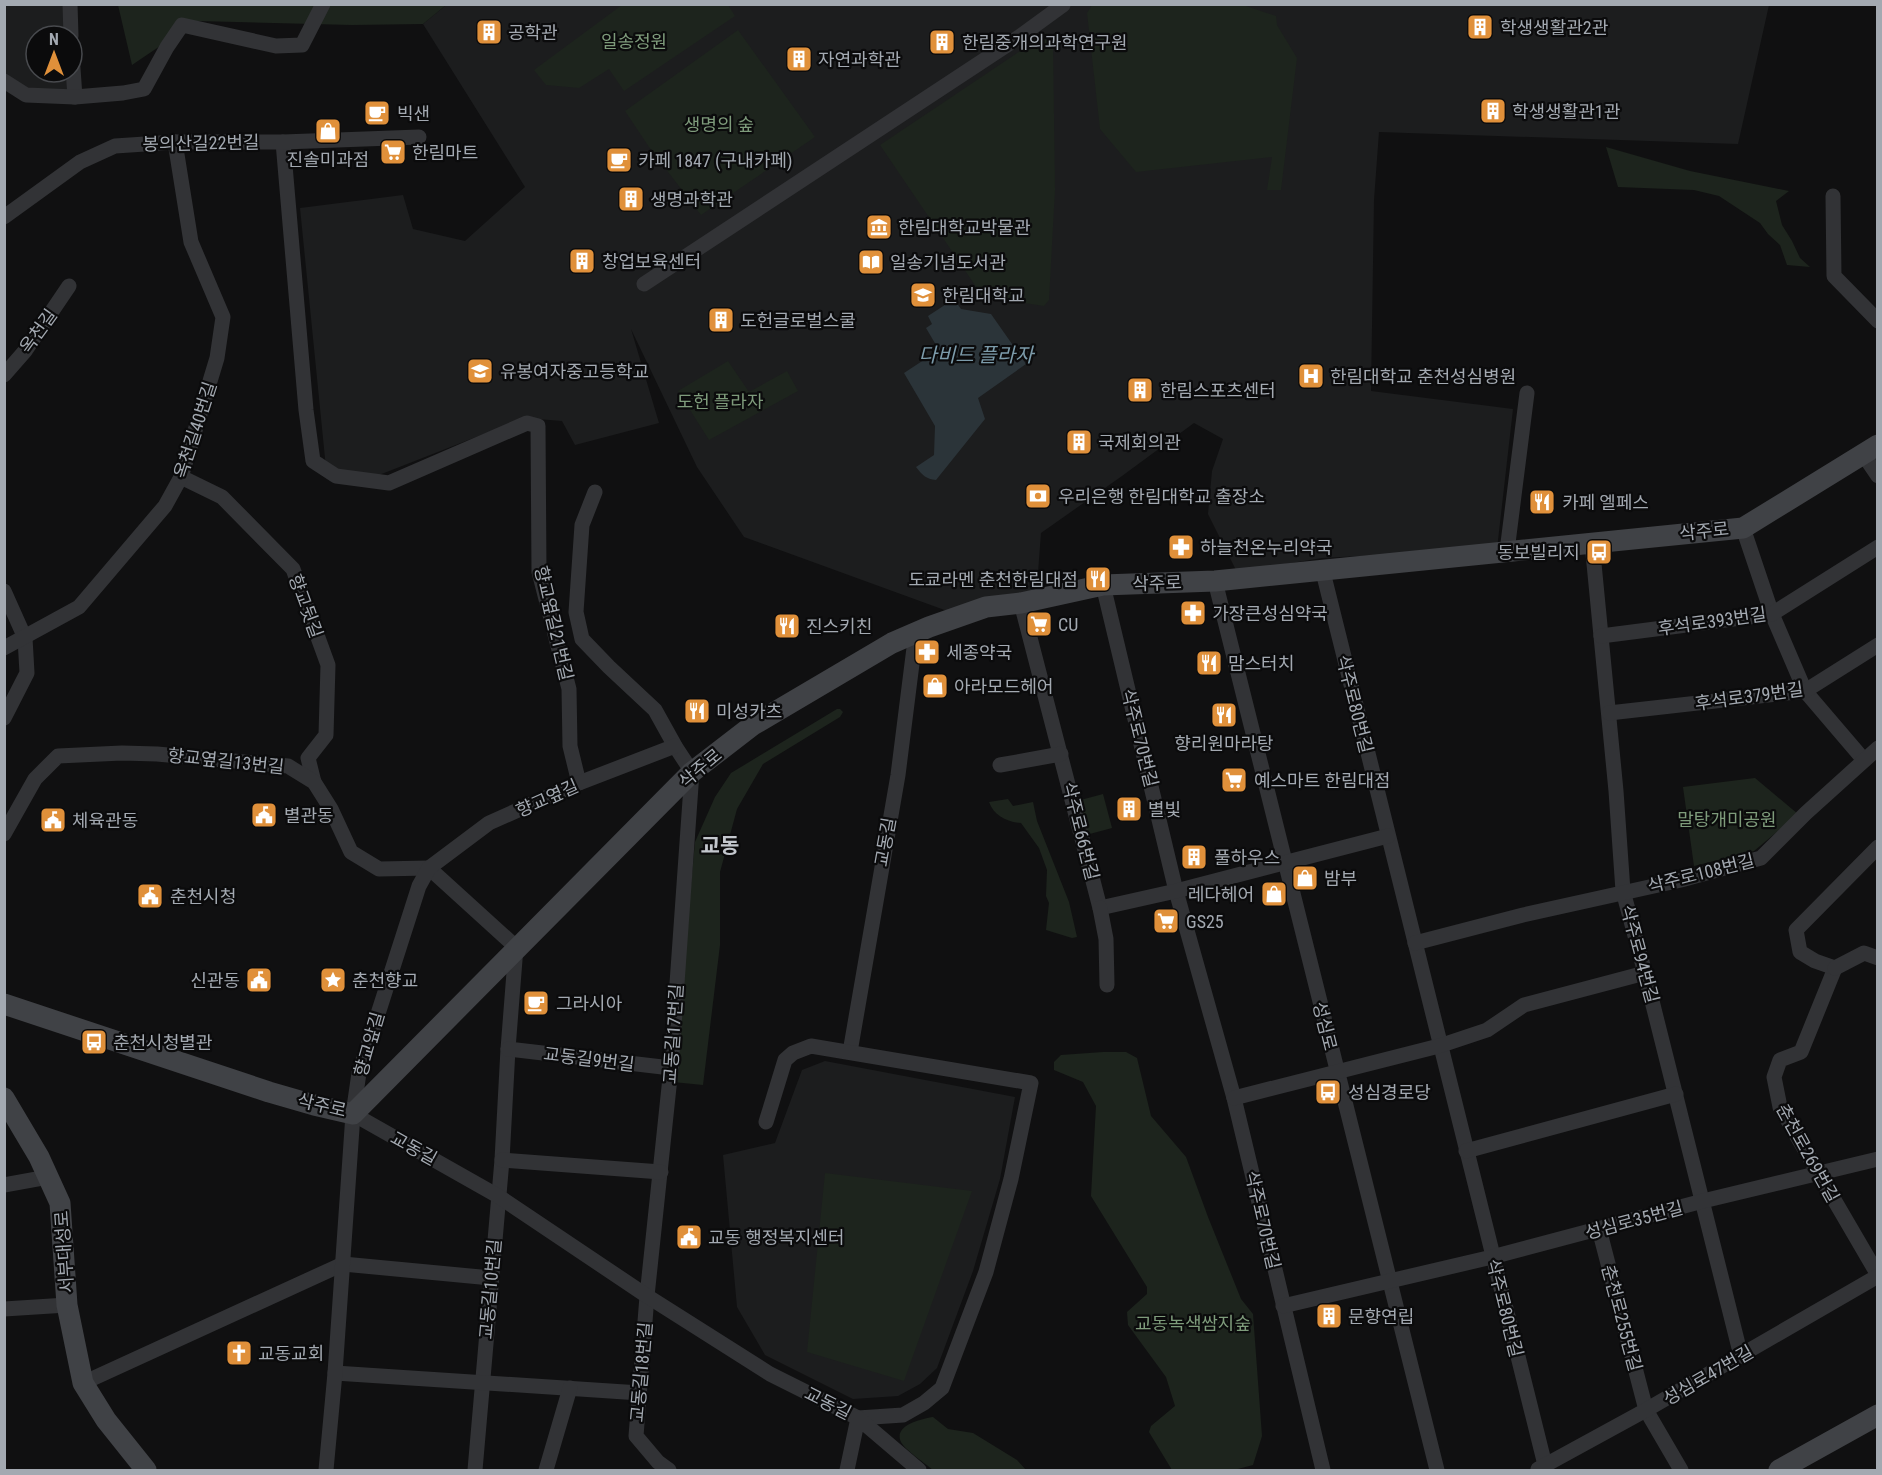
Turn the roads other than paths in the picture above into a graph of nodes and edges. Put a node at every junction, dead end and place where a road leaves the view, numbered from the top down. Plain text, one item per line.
1 (70, 4) edge
2 (322, 4) edge
3 (1064, 5) edge
4 (71, 24) edge
5 (4, 81) edge
6 (74, 84) edge
7 (75, 97) junction
8 (419, 137) dead end
9 (175, 142) junction
10 (283, 142) junction
11 (1833, 196) dead end
12 (4, 217) edge
13 (644, 284) dead end
14 (69, 286) dead end
15 (1878, 321) edge
16 (4, 375) edge
17 (1527, 393) dead end
18 (1870, 449) edge
19 (1878, 476) edge
20 (181, 477) junction
21 (595, 492) dead end
22 (1743, 528) junction
23 (1592, 543) junction
24 (1878, 547) edge
25 (1507, 551) junction
26 (1323, 572) junction
27 (1215, 581) junction
28 (1103, 585) junction
29 (4, 591) edge
30 (1021, 603) junction
31 (1772, 615) junction
32 (916, 632) junction
33 (1601, 636) junction
34 (25, 638) junction
35 (1878, 645) edge
36 (4, 648) edge
37 (1805, 691) junction
38 (1609, 713) junction
39 (4, 718) edge
40 (675, 746) junction
41 (1878, 748) edge
42 (1061, 754) junction
43 (1864, 760) junction
44 (1000, 765) dead end
45 (692, 771) junction
46 (314, 782) junction
47 (579, 783) junction
48 (4, 834) edge
49 (1388, 836) junction
50 (1878, 847) edge
51 (1284, 862) junction
52 (429, 868) junction
53 (1176, 891) junction
54 (1623, 891) junction
55 (1100, 908) junction
56 (1415, 943) junction
57 (516, 947) junction
58 (1878, 958) edge
59 (1835, 968) junction
60 (1645, 973) junction
61 (1107, 986) dead end
62 (4, 1004) edge
63 (1439, 1046) junction
64 (508, 1049) junction
65 (850, 1052) junction
66 (671, 1068) junction
67 (1336, 1072) junction
68 (1676, 1094) junction
69 (4, 1098) edge
70 (1234, 1098) junction
71 (353, 1114) junction
72 (766, 1122) dead end
73 (1466, 1151) junction
74 (1878, 1159) edge
75 (502, 1160) junction
76 (661, 1172) junction
77 (1819, 1174) junction
78 (48, 1177) junction
79 (4, 1185) edge
80 (498, 1196) junction
81 (1703, 1202) junction
82 (1599, 1229) junction
83 (1492, 1257) junction
84 (343, 1264) junction
85 (1878, 1275) edge
86 (491, 1278) junction
87 (1390, 1281) junction
88 (648, 1296) junction
89 (68, 1305) junction
90 (1283, 1306) junction
91 (4, 1310) edge
92 (1741, 1356) junction
93 (335, 1373) junction
94 (482, 1382) junction
95 (83, 1383) junction
96 (570, 1388) junction
97 (640, 1393) junction
98 (1646, 1410) junction
99 (1878, 1415) edge
100 (858, 1418) junction
101 (1540, 1468) edge
102 (147, 1470) edge
103 (326, 1470) edge
104 (475, 1470) edge
105 (546, 1470) edge
106 (669, 1470) edge
107 (847, 1470) edge
108 (920, 1470) edge
109 (1323, 1470) edge
110 (1437, 1470) edge
111 (1681, 1470) edge
112 (1779, 1470) edge

1 - 4 street
2 - 7 street
3 - 13 street
5 - 7 street
6 - 7 street
8 - 10 street, 봉의산길22번길
9 - 10 street, 봉의산길22번길
9 - 12 street, 봉의산길22번길
9 - 20 street, 옥천길40번길
10 - 47 street, 향교옆길21번길
11 - 15 street
14 - 16 street, 옥천길
17 - 25 street
18 - 19 street
18 - 22 street, 삭주로
20 - 34 street, 옥천길40번길
20 - 46 street, 향교뒷길
21 - 40 street
22 - 23 street, 삭주로
22 - 31 street
23 - 25 street, 삭주로
23 - 33 street, 삭주로94번길
24 - 31 street, 후석로393번길
25 - 26 street, 삭주로
26 - 27 street, 삭주로
26 - 49 street, 삭주로80번길
27 - 28 street, 삭주로
27 - 51 street, 성심로
28 - 30 street, 삭주로
28 - 53 street, 삭주로70번길
29 - 34 street
30 - 32 street, 삭주로
30 - 42 street, 삭주로66번길
31 - 33 street, 후석로393번길
31 - 37 street
32 - 45 street, 삭주로
32 - 65 street, 교동길
33 - 38 street, 삭주로94번길
34 - 36 street, 옥천길40번길
34 - 39 street
35 - 37 street, 후석로379번길
37 - 38 street, 후석로379번길
37 - 43 street
38 - 54 street, 삭주로94번길
40 - 45 street
40 - 47 street, 향교옆길
41 - 43 street, 삭주로108번길
42 - 44 street
42 - 55 street, 삭주로66번길
43 - 54 street, 삭주로108번길
45 - 57 street, 삭주로
45 - 66 street, 교동길17번길
46 - 48 street, 향교옆길13번길
46 - 52 street, 향교옆길13번길
47 - 52 street, 향교옆길
49 - 51 street
49 - 56 street, 삭주로80번길
50 - 59 street
51 - 53 street
51 - 67 street, 성심로
52 - 57 street
52 - 71 street, 향교앞길
53 - 55 street
53 - 70 street, 삭주로70번길
54 - 56 street, 삭주로108번길
54 - 60 street, 삭주로94번길
55 - 61 street, 삭주로66번길
56 - 63 street, 삭주로80번길
57 - 64 street
57 - 71 street, 삭주로
58 - 59 street
59 - 77 street, 춘천로269번길
60 - 63 street
60 - 68 street, 삭주로94번길
62 - 71 street, 삭주로
63 - 67 street
63 - 73 street, 삭주로80번길
64 - 66 street, 교동길9번길
64 - 75 street
65 - 72 street, 교동길
65 - 100 street, 교동길
66 - 76 street, 교동길17번길
67 - 70 street
67 - 87 street, 성심로
68 - 73 street
68 - 81 street, 삭주로94번길
69 - 78 street, 서부대성로
70 - 90 street, 삭주로70번길
71 - 80 street, 교동길
71 - 84 street, 향교앞길
73 - 83 street, 삭주로80번길
74 - 77 street, 성심로35번길
75 - 76 street
75 - 80 street
76 - 88 street, 교동길17번길
77 - 81 street, 성심로35번길
77 - 85 street, 춘천로269번길
78 - 79 street
78 - 89 street, 서부대성로
80 - 86 street, 교동길10번길
80 - 88 street, 교동길
81 - 82 street, 성심로35번길
81 - 92 street, 삭주로94번길
82 - 83 street, 성심로35번길
82 - 98 street, 춘천로255번길
83 - 87 street, 성심로35번길
83 - 101 street, 삭주로80번길
84 - 86 street
84 - 93 street, 향교앞길
84 - 95 street
85 - 92 street, 성심로47번길
86 - 94 street, 교동길10번길
87 - 90 street
87 - 110 street, 성심로
88 - 97 street, 교동길18번길
88 - 100 street, 교동길
89 - 91 street
89 - 95 street, 서부대성로
90 - 109 street, 삭주로70번길
92 - 98 street, 성심로47번길
93 - 94 street
93 - 103 street, 향교앞길
94 - 96 street
94 - 104 street, 교동길10번길
95 - 102 street, 서부대성로
96 - 97 street
96 - 105 street
97 - 106 street, 교동길18번길
98 - 101 street, 성심로47번길
98 - 111 street, 춘천로255번길
99 - 112 street
100 - 107 street
100 - 108 street

